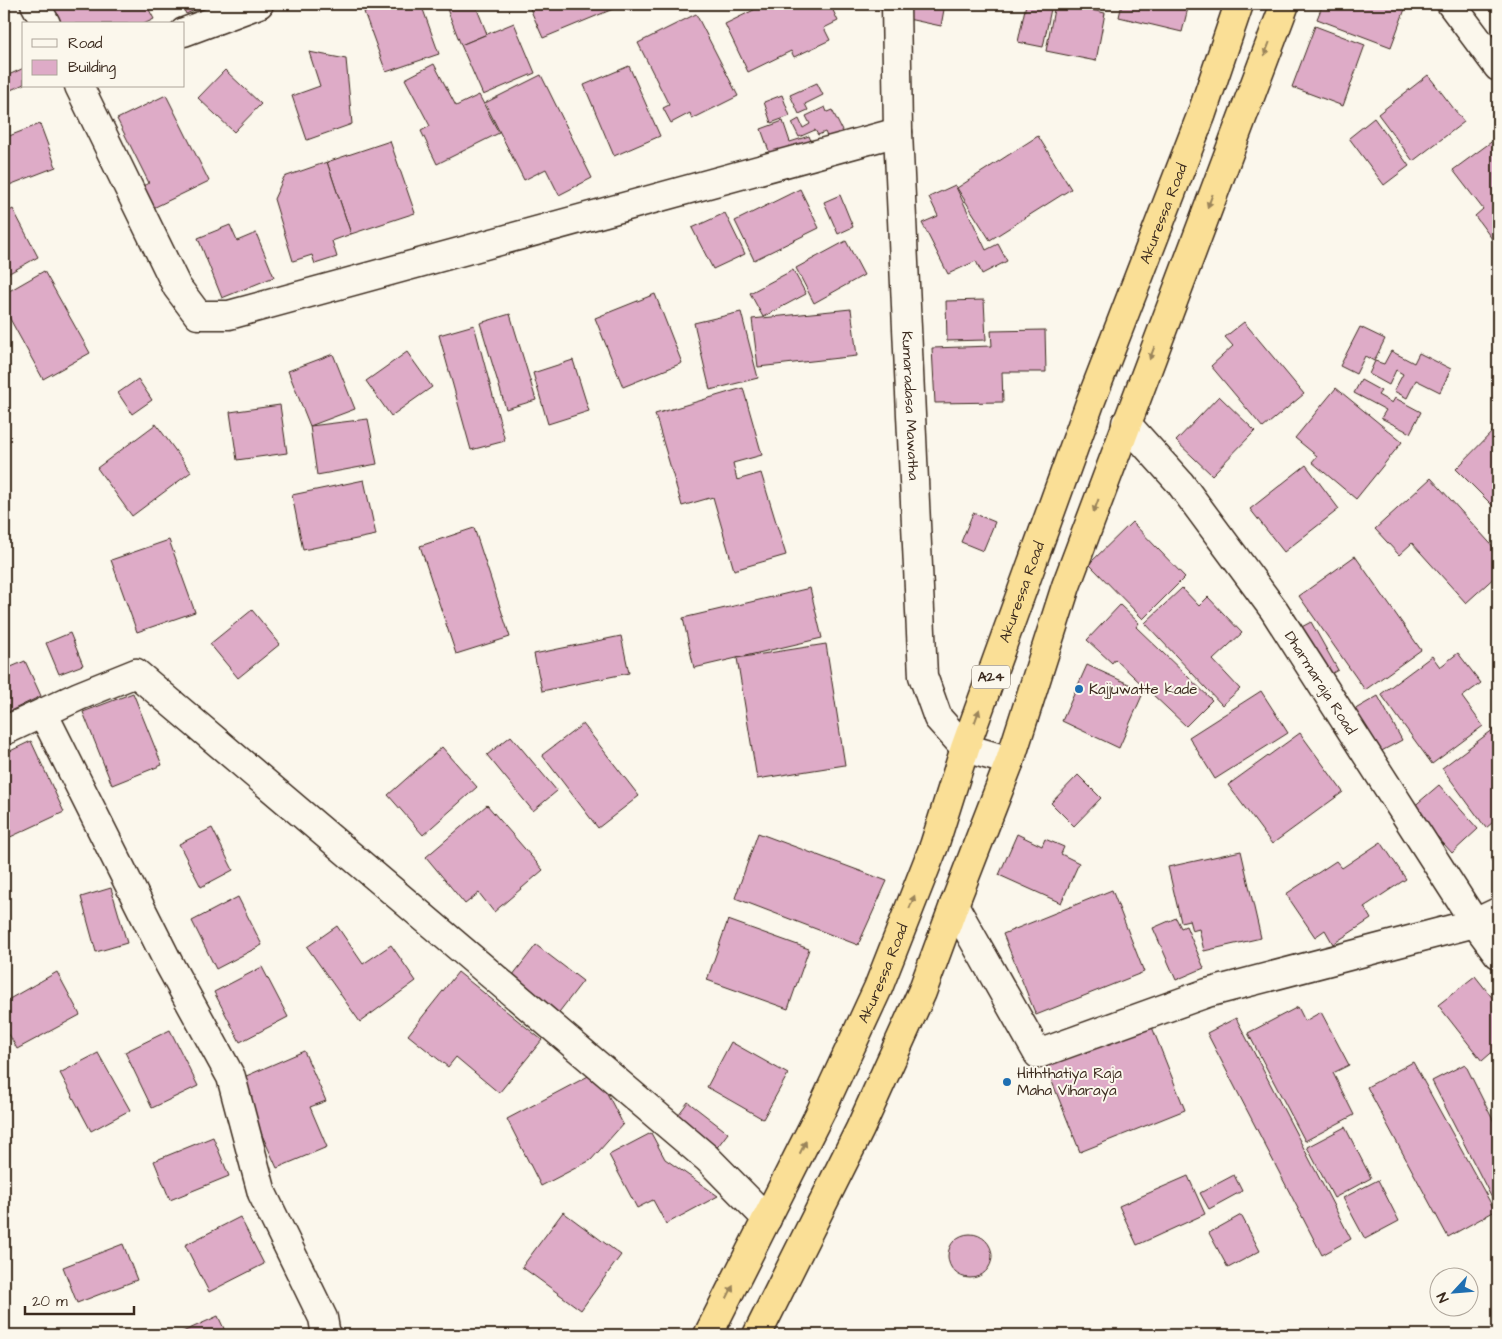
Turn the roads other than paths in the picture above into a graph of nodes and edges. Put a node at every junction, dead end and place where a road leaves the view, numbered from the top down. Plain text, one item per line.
1 (35, 4) edge
2 (259, 4) edge
3 (896, 4) edge
4 (1239, 4) edge
5 (1284, 4) edge
6 (1451, 4) edge
7 (45, 22) edge
8 (185, 32) edge
9 (1498, 67) edge
10 (80, 88) edge
11 (898, 132) junction
12 (1126, 423) junction
13 (43, 713) junction
14 (4, 731) edge
15 (965, 748) junction
16 (1010, 761) junction
17 (954, 905) junction
18 (1487, 917) edge
19 (1498, 954) edge
20 (767, 1219) junction
21 (326, 1335) edge
22 (708, 1335) edge
23 (757, 1335) edge

1 - 7 street
2 - 8 street
3 - 11 street, Kumaradasa Mawatha
15 -> 4 highway, Akuressa Road / A24
5 -> 12 highway
6 - 9 street
10 - 11 street
11 - 15 street, Kumaradasa Mawatha
12 -> 16 highway
12 - 18 street, Dharmaraja Road
13 - 14 street
13 - 20 street
13 - 21 street
15 - 16 street
20 -> 15 highway, Akuressa Road / A24
16 - 17 highway
17 - 18 street
17 - 23 highway
18 - 19 street, Dharmaraja Road
22 -> 20 highway, Akuressa Road / A24

